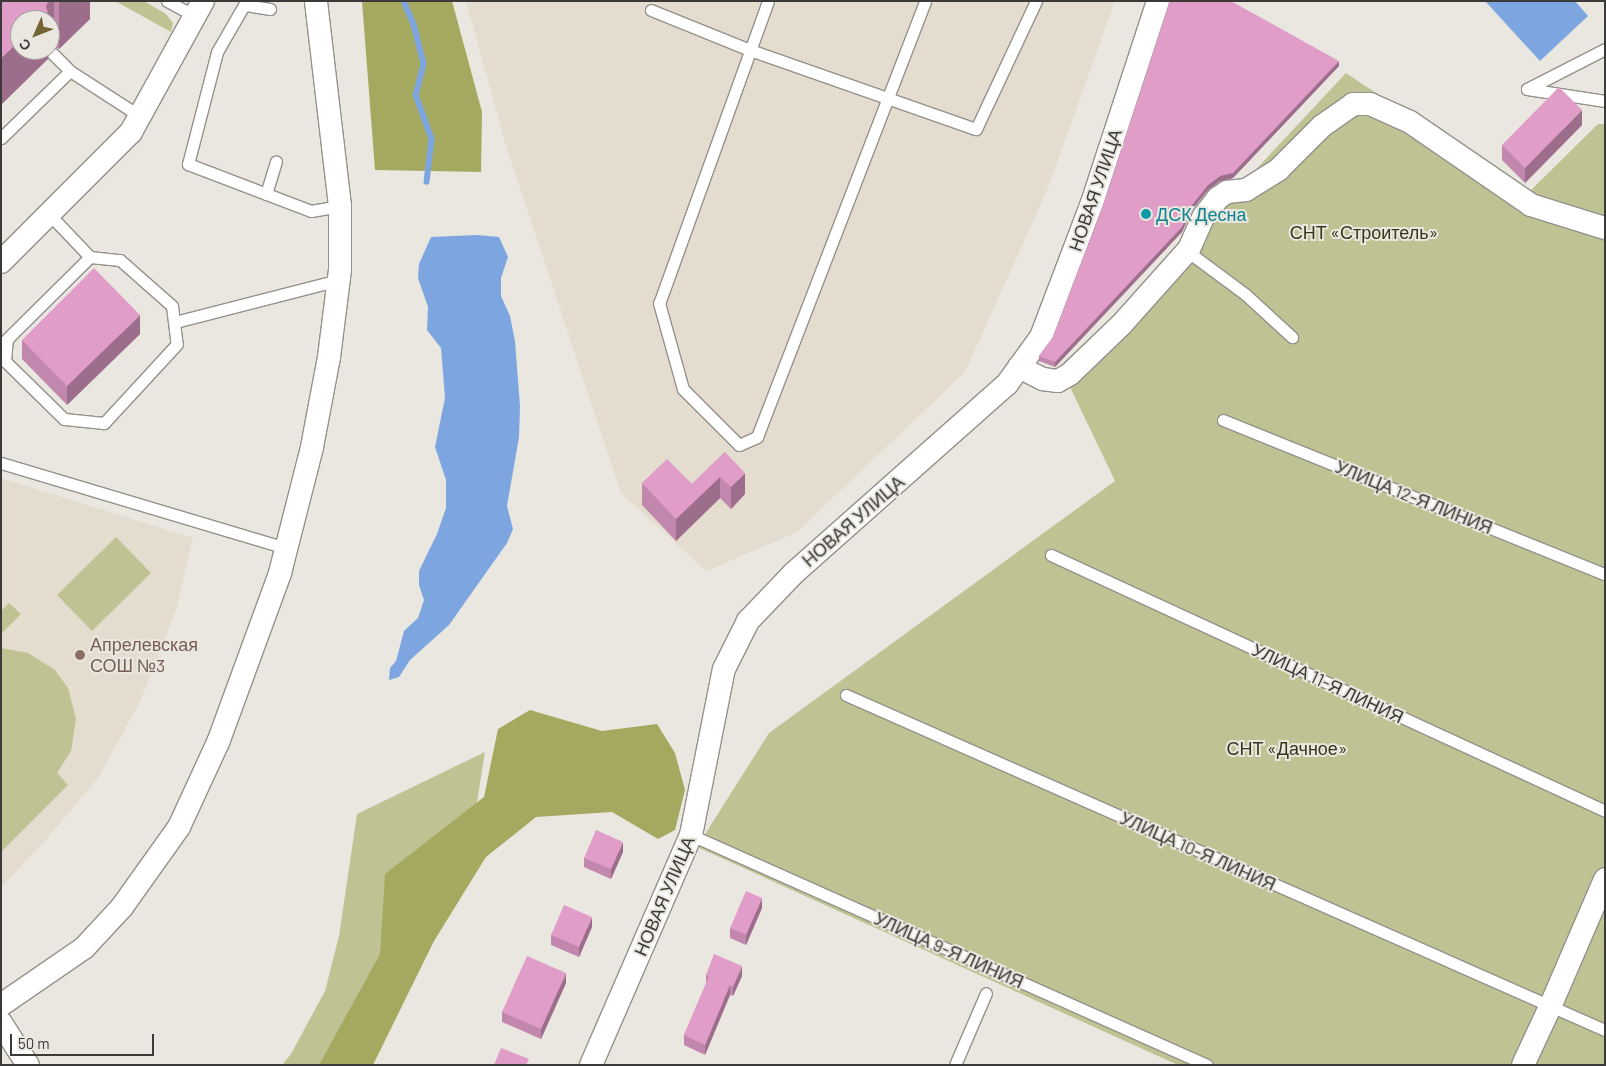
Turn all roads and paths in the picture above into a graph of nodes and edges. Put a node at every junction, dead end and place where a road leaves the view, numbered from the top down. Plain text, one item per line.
1 (167, 1) edge
2 (316, 1) edge
3 (768, 1) edge
4 (925, 1) edge
5 (1036, 1) edge
6 (1158, 1) edge
7 (199, 9) edge
8 (270, 9) dead end
9 (651, 10) dead end
10 (1605, 49) edge
11 (750, 50) junction
12 (59, 60) edge
13 (70, 71) junction
14 (889, 97) junction
15 (1605, 100) edge
16 (141, 117) junction
17 (1, 138) edge
18 (276, 162) dead end
19 (266, 194) junction
20 (340, 206) junction
21 (49, 214) junction
22 (1605, 228) edge
23 (1187, 251) junction
24 (90, 257) junction
25 (1, 262) edge
26 (338, 280) junction
27 (175, 322) junction
28 (4, 336) edge
29 (1292, 337) dead end
30 (1019, 366) junction
31 (1223, 420) dead end
32 (1, 463) edge
33 (286, 548) junction
34 (1051, 555) dead end
35 (1605, 574) edge
36 (846, 695) dead end
37 (1605, 811) edge
38 (691, 835) junction
39 (1605, 879) edge
40 (986, 993) dead end
41 (1, 1005) edge
42 (1550, 1007) junction
43 (1, 1023) edge
44 (1605, 1030) edge
45 (28, 1065) edge
46 (591, 1065) edge
47 (956, 1065) edge
48 (1207, 1065) edge
49 (1523, 1065) edge

1 - 7 lane
2 - 20 street
3 - 11 lane
4 - 14 lane
5 - 14 lane
6 - 30 street, НОВАЯ УЛИЦА
7 - 16 street
8 - 19 lane
9 - 11 lane
10 - 15 lane
11 - 14 lane
11 - 14 lane
12 - 13 lane
13 - 16 lane
13 - 17 lane
16 - 21 street
18 - 19 lane
19 - 20 lane
20 - 26 street
21 - 24 lane
21 - 25 street
22 - 23 street
23 - 29 lane
23 - 30 street
24 - 27 lane
24 - 28 lane
26 - 27 lane
26 - 33 street
27 - 28 lane
30 - 38 street, НОВАЯ УЛИЦА
31 - 35 lane, УЛИЦА 12-Я ЛИНИЯ
32 - 33 lane
33 - 41 street
34 - 37 lane, УЛИЦА 11-Я ЛИНИЯ
36 - 42 lane, УЛИЦА 10-Я ЛИНИЯ
38 - 46 street, НОВАЯ УЛИЦА
38 - 48 lane, УЛИЦА 9-Я ЛИНИЯ
39 - 42 street
40 - 47 lane
42 - 44 lane, УЛИЦА 10-Я ЛИНИЯ
42 - 49 street
43 - 45 street

